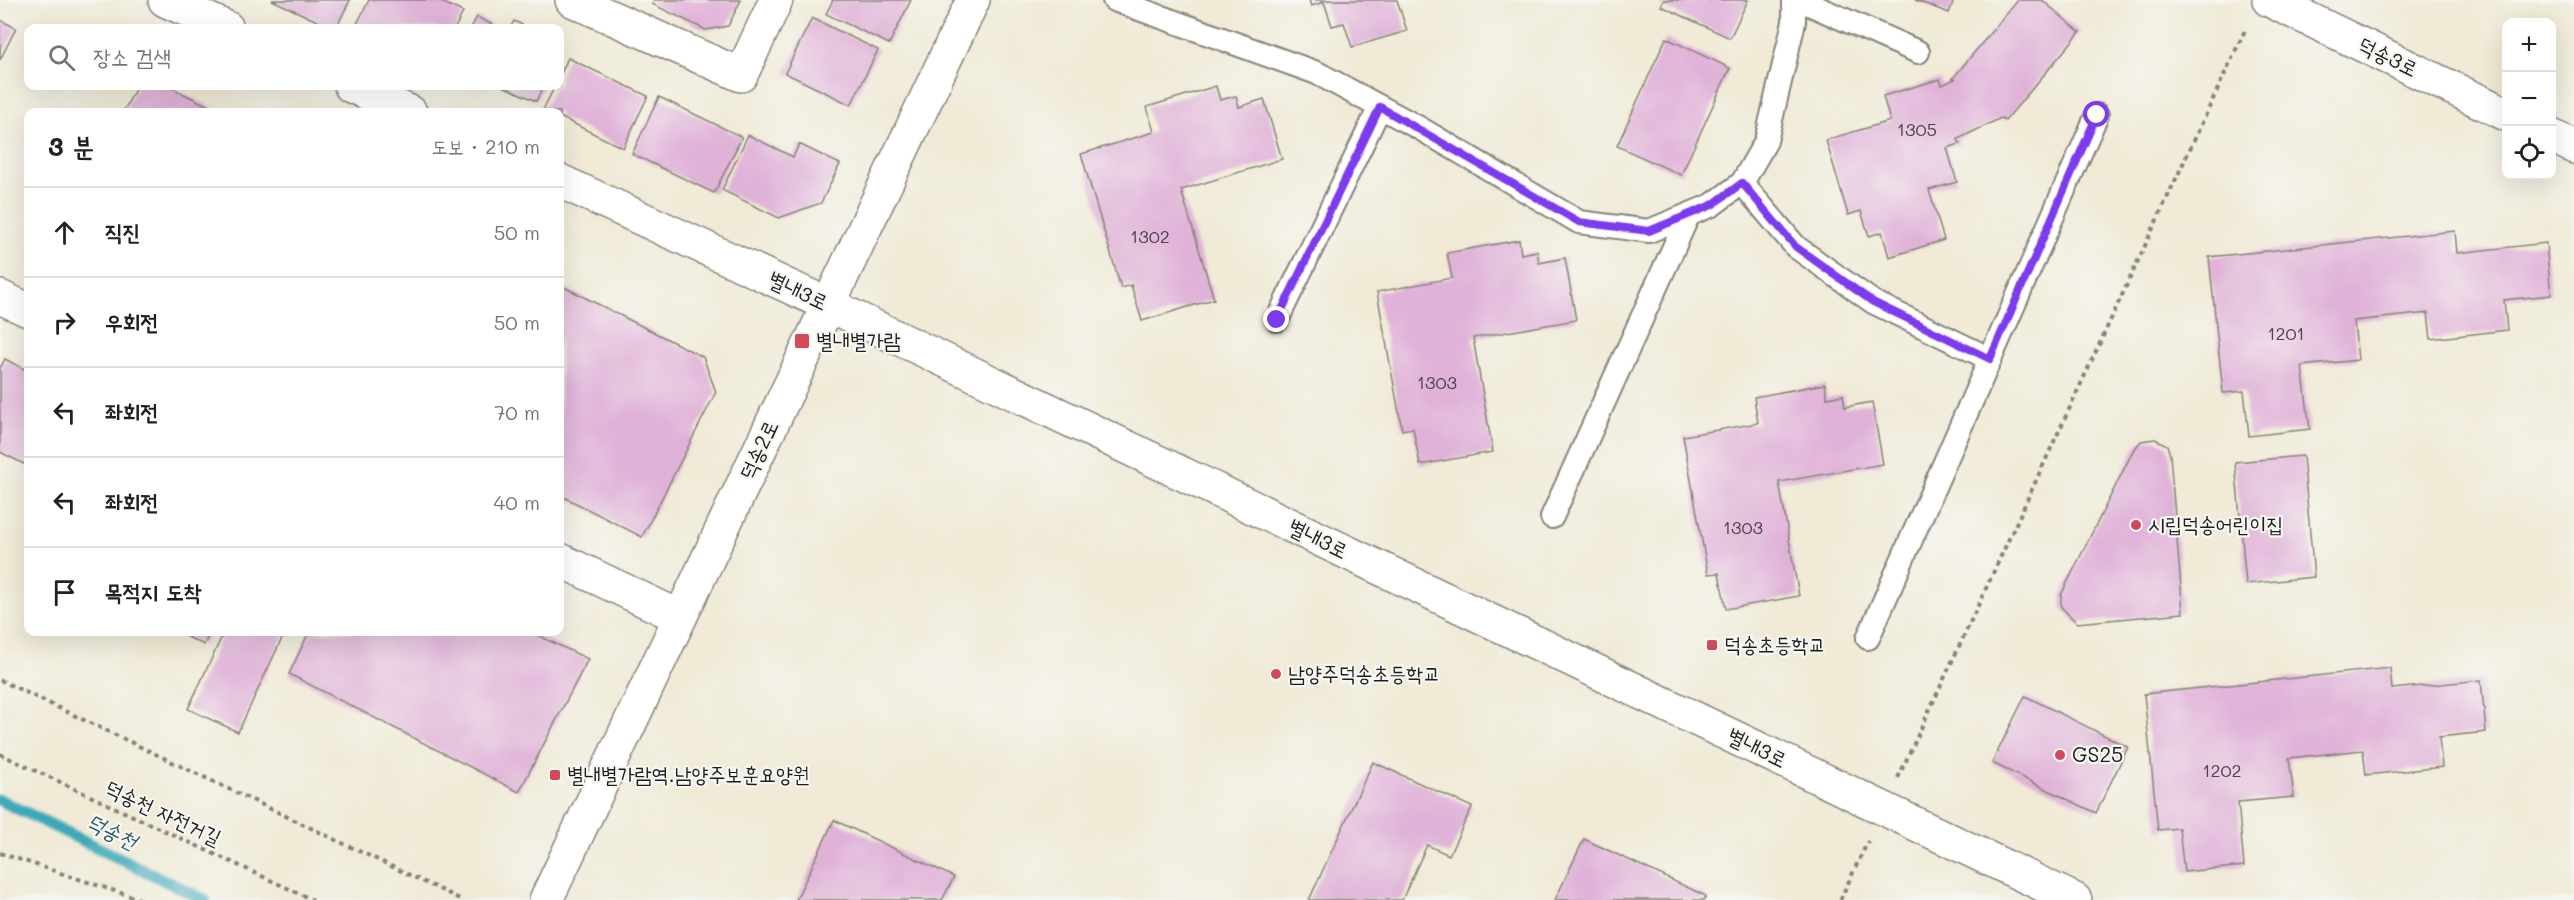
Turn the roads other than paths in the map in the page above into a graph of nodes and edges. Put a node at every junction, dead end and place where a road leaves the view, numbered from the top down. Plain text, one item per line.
1 (165, 0) edge
2 (572, 0) edge
3 (776, 0) edge
4 (973, 0) edge
5 (1114, 0) edge
6 (1794, 0) edge
7 (1800, 0) edge
8 (1144, 5) edge
9 (2259, 11) edge
10 (225, 18) edge
11 (1918, 52) dead end
12 (360, 90) edge
13 (1380, 107) junction
14 (401, 108) edge
15 (2502, 112) edge
16 (2097, 115) dead end
17 (2556, 138) edge
18 (2574, 147) edge
19 (564, 183) edge
20 (1742, 183) junction
21 (1688, 216) junction
22 (0, 297) edge
23 (829, 305) junction
24 (24, 308) edge
25 (1277, 320) dead end
26 (1990, 359) junction
27 (1552, 517) dead end
28 (564, 562) edge
29 (680, 617) junction
30 (1868, 638) dead end
31 (546, 900) edge
32 (2075, 900) edge

1 - 10 street
2 - 3 street
4 - 23 street, 덕송2로
5 - 8 lane
6 - 20 lane
7 - 11 lane
8 - 13 lane
9 - 15 street, 덕송3로
12 - 14 street
13 - 21 lane
13 - 25 lane
16 - 26 lane
17 - 18 street
19 - 23 street, 별내3로
20 - 21 lane
20 - 26 lane
21 - 27 lane
22 - 24 street
23 - 29 street, 덕송2로
23 - 32 street, 별내3로
26 - 30 lane
28 - 29 street
29 - 31 street, 덕송2로

